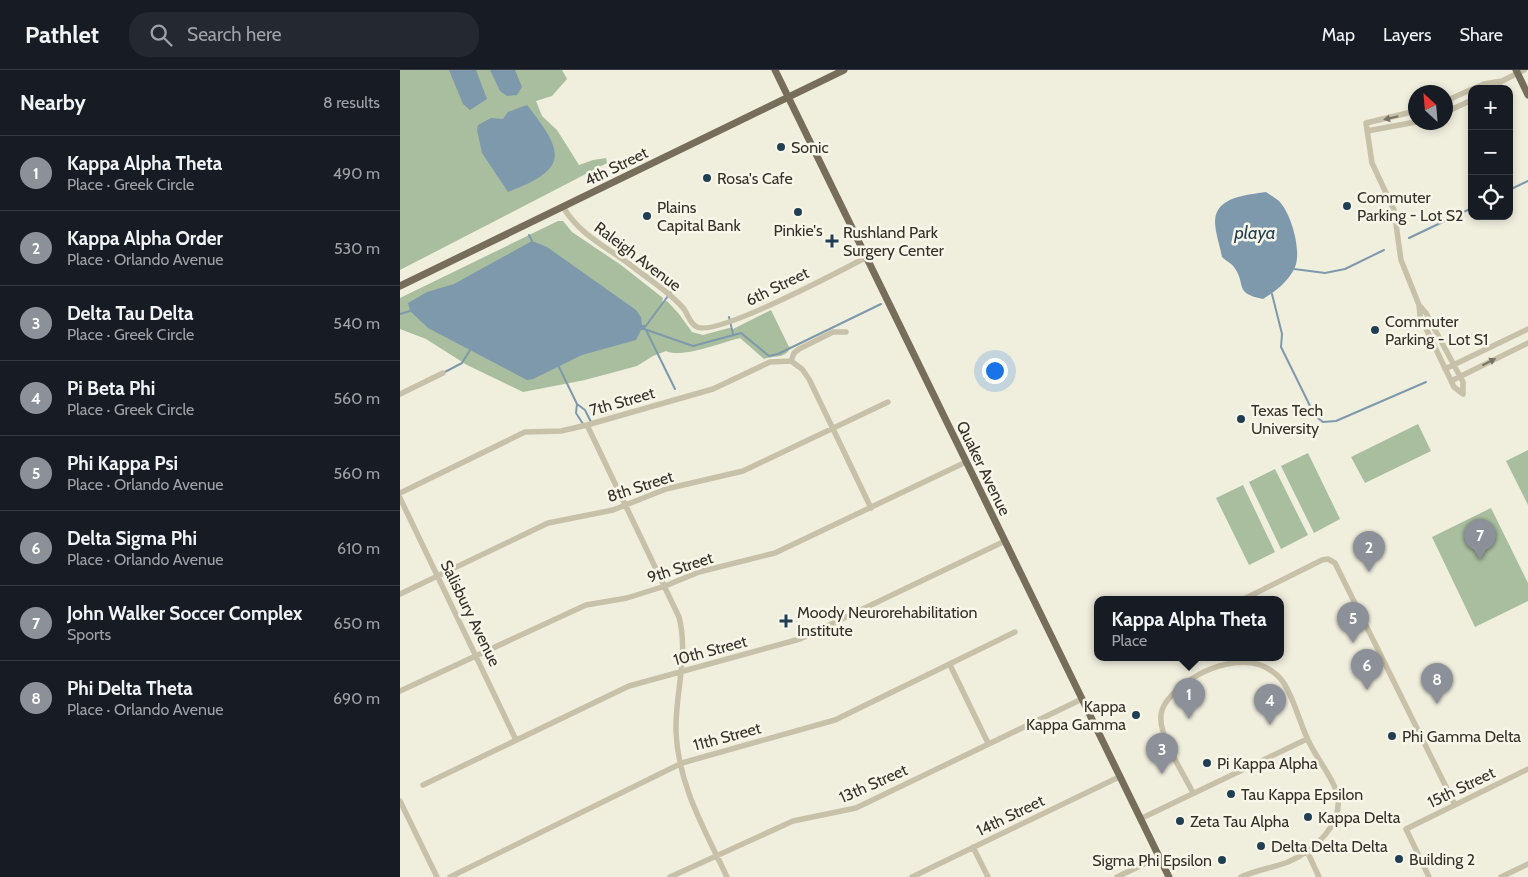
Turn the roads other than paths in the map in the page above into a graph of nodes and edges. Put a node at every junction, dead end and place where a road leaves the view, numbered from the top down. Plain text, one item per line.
1 (776, 70) edge
2 (844, 70) edge
3 (1519, 71) edge
4 (1502, 81) junction
5 (1482, 85) edge
6 (1498, 85) edge
7 (1468, 91) edge
8 (1528, 95) edge
9 (789, 97) junction
10 (1453, 98) edge
11 (1468, 102) edge
12 (1453, 109) edge
13 (1408, 113) edge
14 (1408, 123) edge
15 (1367, 131) junction
16 (563, 207) junction
17 (867, 257) junction
18 (400, 286) edge
19 (1419, 305) junction
20 (696, 327) joint
21 (1528, 329) edge
22 (846, 332) dead end
23 (1528, 343) edge
24 (790, 361) junction
25 (1454, 365) junction
26 (1445, 369) junction
27 (443, 373) dead end
28 (1460, 377) junction
29 (1451, 381) junction
30 (400, 394) edge
31 (888, 402) dead end
32 (587, 425) junction
33 (834, 428) junction
34 (966, 462) junction
35 (400, 493) edge
36 (400, 498) edge
37 (626, 505) junction
38 (871, 508) junction
39 (1005, 541) junction
40 (438, 576) junction
41 (665, 586) junction
42 (400, 594) edge
43 (1250, 596) edge
44 (1015, 632) dead end
45 (476, 656) junction
46 (1235, 661) edge
47 (1242, 661) edge
48 (950, 665) junction
49 (682, 672) junction
50 (400, 692) edge
51 (1082, 699) junction
52 (1306, 738) junction
53 (516, 740) junction
54 (988, 743) junction
55 (680, 764) junction
56 (1528, 769) edge
57 (1120, 777) junction
58 (423, 785) dead end
59 (1193, 793) junction
60 (400, 801) edge
61 (1455, 805) junction
62 (402, 811) edge
63 (1140, 819) junction
64 (974, 847) junction
65 (1307, 852) junction
66 (717, 855) junction
67 (1159, 857) junction
68 (1528, 864) edge
69 (437, 877) edge
70 (450, 877) edge
71 (670, 877) edge
72 (728, 877) edge
73 (912, 877) edge
74 (988, 877) edge
75 (1117, 877) edge
76 (1169, 877) edge
77 (1241, 877) edge
78 (1319, 877) edge
79 (1429, 877) edge
80 (1502, 877) edge

1 - 9 main road, Quaker Avenue
2 - 9 main road, 4th Street
3 - 4 street
3 - 8 main road
4 - 5 street
4 - 6 street
7 - 10 street
9 - 16 main road, 4th Street
9 - 17 main road, Quaker Avenue
11 - 12 street
13 -> 15 street
14 - 15 street
15 - 19 street
16 - 18 main road, 4th Street
16 - 20 street, Raleigh Avenue
17 - 20 street, 6th Street
17 - 34 main road, Quaker Avenue
19 - 25 street
19 - 26 street
21 - 25 street
22 - 24 street
28 -> 23 street
24 - 32 street, 7th Street
24 - 33 street
25 - 26 street
25 - 28 street
26 - 29 street
27 - 30 street
28 - 29 street
28 - 29 street
31 - 33 street, 8th Street
32 - 35 street, 7th Street
32 - 37 street
33 - 37 street, 8th Street
33 - 38 street
34 - 38 street, 9th Street
34 - 39 main road, Quaker Avenue
36 - 40 street, Salisbury Avenue
37 - 40 street, 8th Street
37 - 41 street
38 - 41 street, 9th Street
39 - 49 street, 10th Street
39 - 51 main road, Quaker Avenue
40 - 42 street, 8th Street
40 - 45 street, Salisbury Avenue
41 - 45 street, 9th Street
41 - 49 street
43 - 61 street
44 - 48 street, 11th Street
45 - 50 street, 9th Street
45 - 53 street, Salisbury Avenue
46 - 59 street
47 - 52 street
48 - 54 street
48 - 55 street, 11th Street
49 - 53 street, 10th Street
49 - 55 street
51 - 54 street, 13th Street
51 - 57 main road, Quaker Avenue
52 - 59 street
52 - 65 street
53 - 58 street, 10th Street
54 - 66 street, 13th Street
55 - 66 street
55 - 70 street, 11th Street
56 - 61 street, 15th Street
57 - 63 main road, Quaker Avenue
57 - 64 street, 14th Street
59 - 63 street
60 - 62 street
61 - 79 street, 15th Street
62 - 69 street
63 - 67 main road, Quaker Avenue
64 - 73 street, 14th Street
64 - 74 street
65 - 77 street
65 - 78 street
66 - 71 street, 13th Street
66 - 72 street
67 - 75 street
67 - 76 main road, Quaker Avenue
68 - 80 street

